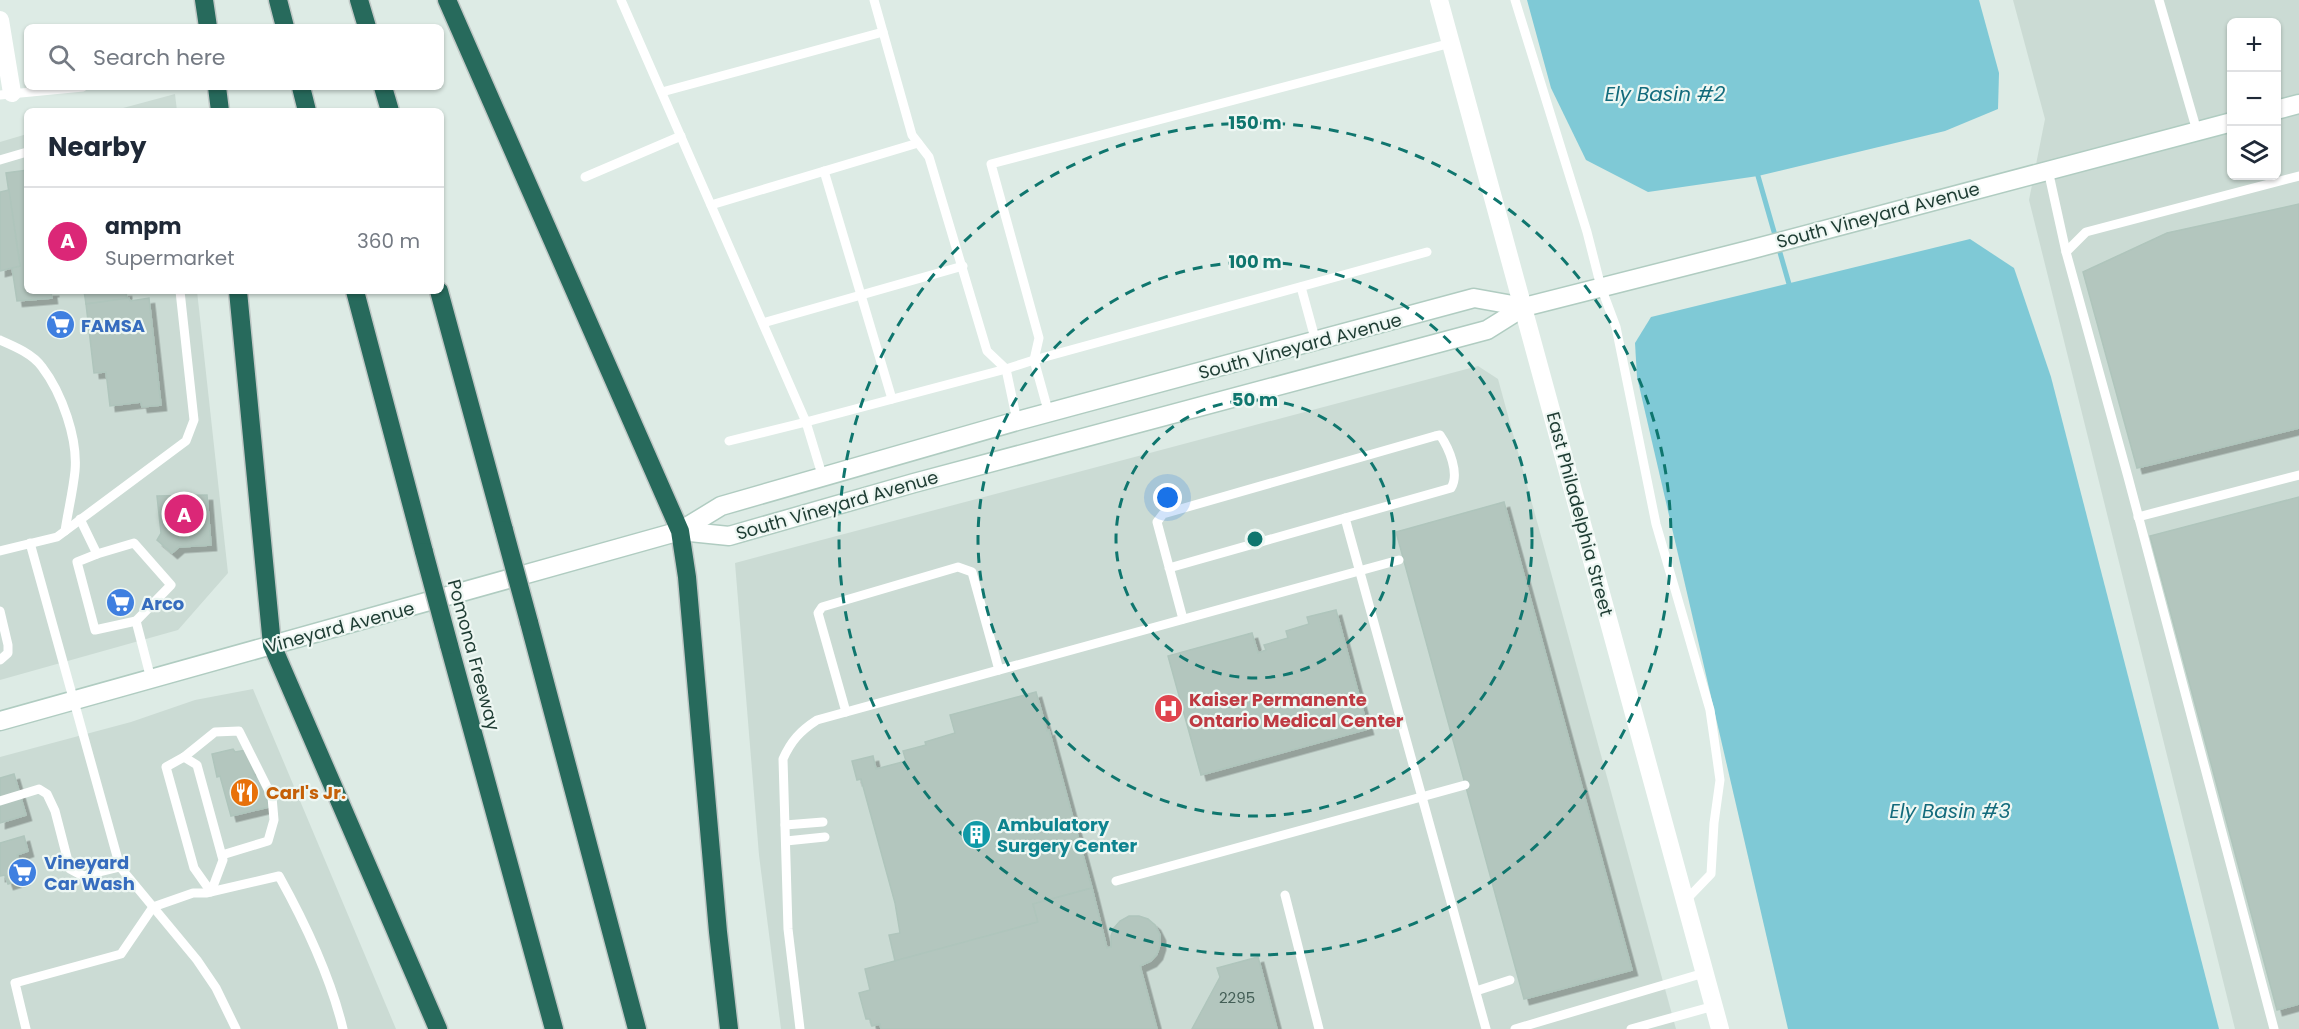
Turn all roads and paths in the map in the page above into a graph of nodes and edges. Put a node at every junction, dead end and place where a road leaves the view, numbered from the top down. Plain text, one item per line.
1 (204, 0) edge
2 (278, 0) edge
3 (359, 0) edge
4 (447, 0) edge
5 (621, 0) edge
6 (873, 0) edge
7 (1439, 0) edge
8 (1515, 0) edge
9 (2159, 0) edge
10 (0, 20) edge
11 (208, 24) edge
12 (284, 24) edge
13 (366, 24) edge
14 (883, 32) junction
15 (1450, 43) junction
16 (50, 90) edge
17 (217, 90) edge
18 (302, 90) edge
19 (384, 90) edge
20 (662, 92) junction
21 (6, 94) edge
22 (2299, 104) edge
23 (220, 108) edge
24 (306, 108) edge
25 (389, 108) edge
26 (2281, 109) edge
27 (2227, 123) edge
28 (2198, 130) junction
29 (681, 136) junction
30 (918, 143) junction
31 (24, 153) edge
32 (0, 160) edge
33 (2048, 170) junction
34 (824, 171) junction
35 (2299, 176) edge
36 (585, 177) dead end
37 (711, 205) junction
38 (1427, 252) dead end
39 (2066, 252) junction
40 (963, 266) junction
41 (1301, 287) junction
42 (1601, 287) junction
43 (180, 294) edge
44 (238, 294) edge
45 (356, 294) edge
46 (440, 294) edge
47 (861, 295) junction
48 (1524, 307) junction
49 (763, 323) junction
50 (0, 340) edge
51 (1316, 342) junction
52 (1034, 360) junction
53 (1006, 369) junction
54 (892, 399) junction
55 (1049, 414) junction
56 (1017, 421) junction
57 (806, 422) junction
58 (729, 441) dead end
59 (2299, 475) edge
60 (823, 478) junction
61 (2138, 517) junction
62 (1345, 518) junction
63 (80, 519) junction
64 (65, 531) junction
65 (680, 531) junction
66 (30, 543) junction
67 (0, 551) edge
68 (97, 554) junction
69 (1399, 560) dead end
70 (1169, 568) junction
71 (1359, 571) junction
72 (0, 611) edge
73 (1184, 619) junction
74 (136, 621) junction
75 (272, 645) junction
76 (0, 660) edge
77 (999, 670) junction
78 (152, 679) junction
79 (74, 701) junction
80 (846, 712) junction
81 (0, 721) edge
82 (184, 757) junction
83 (1465, 785) dead end
84 (1422, 797) junction
85 (0, 801) edge
86 (823, 822) dead end
87 (785, 825) junction
88 (825, 837) dead end
89 (786, 842) junction
90 (222, 855) junction
91 (120, 867) junction
92 (1116, 881) dead end
93 (211, 892) junction
94 (1285, 895) dead end
95 (1684, 902) junction
96 (153, 907) junction
97 (1704, 973) junction
98 (1510, 980) dead end
99 (1476, 991) junction
100 (1714, 1006) junction
101 (26, 1029) edge
102 (236, 1029) edge
103 (343, 1029) edge
104 (438, 1029) edge
105 (554, 1029) edge
106 (637, 1029) edge
107 (729, 1029) edge
108 (800, 1029) edge
109 (1319, 1029) edge
110 (1486, 1029) edge
111 (1515, 1029) edge
112 (1631, 1029) edge
113 (1720, 1029) edge
114 (2274, 1029) edge

1 - 11 highway
2 - 12 highway
3 - 13 highway
4 - 65 highway
5 - 20 lane
6 - 14 lane
7 - 15 main road, East Philadelphia Street
8 - 42 lane
9 - 28 lane
10 - 21 main road
14 - 20 lane
14 - 30 lane
15 - 48 main road, East Philadelphia Street
15 - 52 lane
16 - 21 lane
17 - 23 highway
18 - 24 highway
19 - 25 highway
20 - 29 lane
22 - 26 main road
27 - 28 main road, South Vineyard Avenue
28 - 33 main road, South Vineyard Avenue
29 - 36 lane
29 - 37 lane
30 - 34 lane
30 - 40 lane
31 - 32 lane
33 - 39 lane
33 - 42 main road, South Vineyard Avenue
34 - 37 lane
34 - 47 lane
35 - 39 lane
37 - 49 lane
38 - 41 lane
39 - 61 lane
40 - 47 lane
40 - 53 lane
41 - 51 lane
41 - 52 lane
42 - 48 main road, South Vineyard Avenue
42 - 95 lane
43 - 63 lane
44 - 75 highway
45 - 105 highway, Pomona Freeway, bridge
46 - 106 highway, bridge
47 - 49 lane
47 - 54 lane
48 - 51 main road, South Vineyard Avenue
48 - 65 main road, South Vineyard Avenue
48 - 95 main road, East Philadelphia Street
49 - 57 lane
50 - 64 lane
51 - 55 main road, South Vineyard Avenue
52 - 53 lane
52 - 55 lane
53 - 54 lane
53 - 56 lane
54 - 57 lane
55 - 56 main road, South Vineyard Avenue
56 - 60 main road, South Vineyard Avenue
57 - 58 lane
57 - 60 lane
59 - 61 lane
60 - 65 main road, South Vineyard Avenue
61 - 114 lane
62 - 70 lane
62 - 70 lane
62 - 71 lane
63 - 64 lane
63 - 68 lane
64 - 66 lane
65 - 75 main road, Vineyard Avenue
65 - 107 highway
66 - 67 lane
66 - 79 lane
68 - 74 lane
68 - 74 lane
69 - 71 lane
70 - 73 lane
71 - 73 lane
71 - 84 lane
72 - 76 lane
73 - 77 lane
74 - 78 lane
75 - 78 main road, Vineyard Avenue
75 - 104 highway
77 - 80 lane
77 - 80 lane
78 - 79 main road, Vineyard Avenue
79 - 81 main road, Vineyard Avenue
79 - 91 lane
80 - 87 lane
82 - 90 lane
82 - 90 lane
82 - 93 lane
83 - 84 lane
84 - 92 lane
84 - 99 lane
85 - 91 lane
86 - 87 lane
87 - 89 lane
88 - 89 lane
89 - 108 lane
90 - 93 lane
91 - 96 lane
93 - 96 lane
93 - 103 lane
94 - 109 lane
95 - 97 main road, East Philadelphia Street
96 - 101 lane
96 - 102 lane
97 - 100 main road, East Philadelphia Street
97 - 111 lane
98 - 99 lane
99 - 110 lane
100 - 112 lane
100 - 113 main road, East Philadelphia Street

